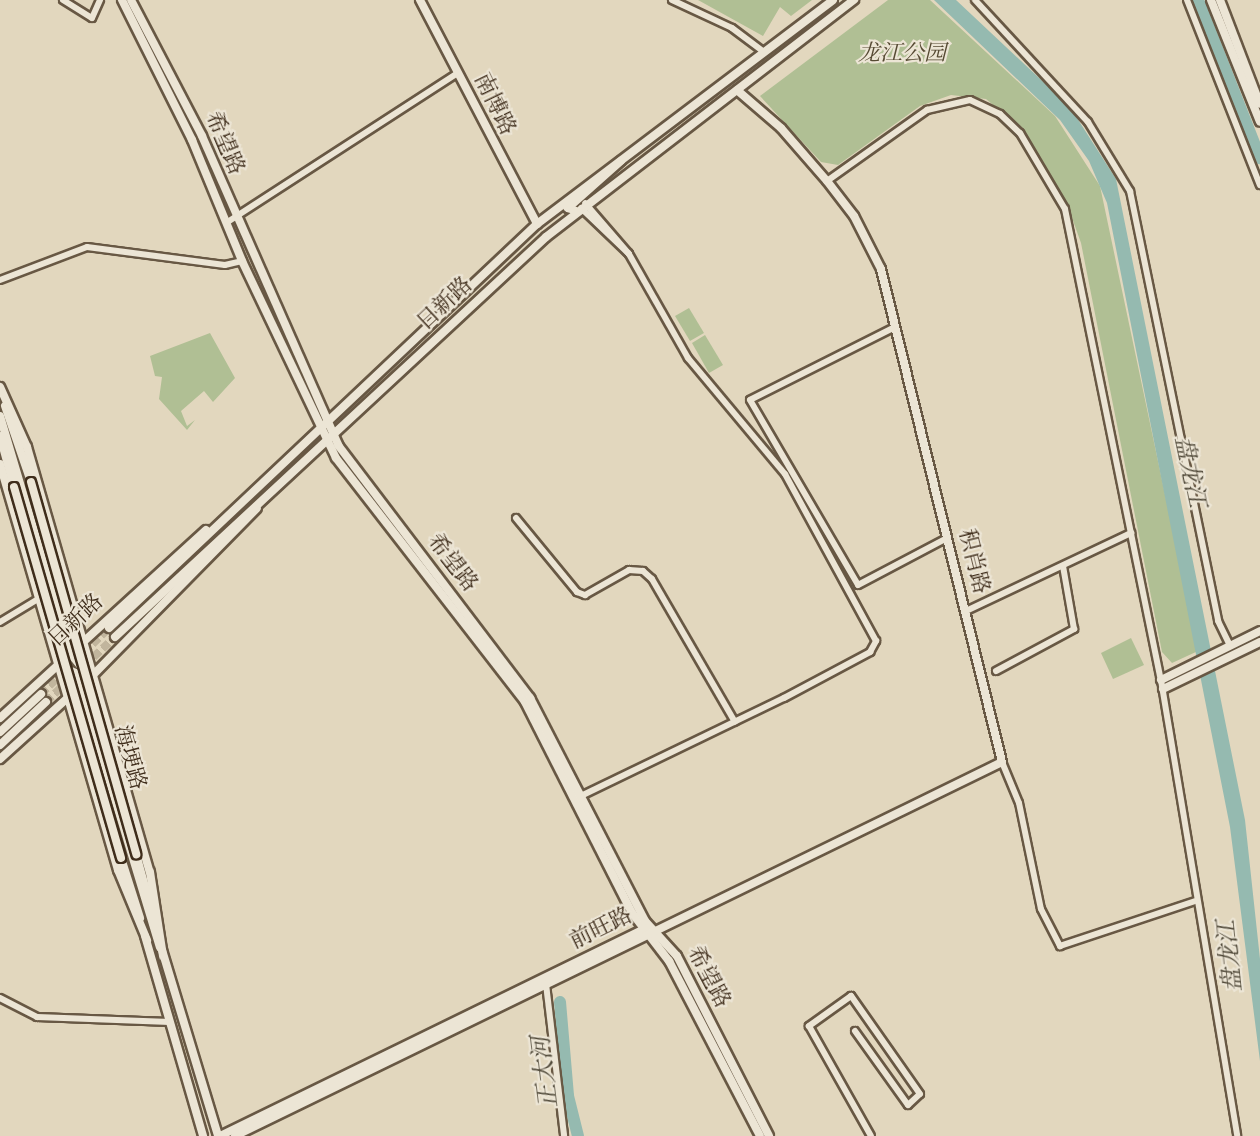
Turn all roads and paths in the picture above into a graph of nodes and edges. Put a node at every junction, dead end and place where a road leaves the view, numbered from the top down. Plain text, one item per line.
1 (63, 0) edge
2 (100, 0) edge
3 (122, 0) edge
4 (131, 0) edge
5 (420, 0) edge
6 (672, 0) edge
7 (855, 0) edge
8 (975, 0) edge
9 (1186, 0) edge
10 (1211, 0) edge
11 (1220, 0) edge
12 (831, 1) edge
13 (763, 51) junction
14 (458, 73) junction
15 (737, 90) junction
16 (1260, 104) edge
17 (1260, 122) edge
18 (636, 145) junction
19 (827, 181) junction
20 (1260, 185) edge
21 (581, 207) junction
22 (235, 219) junction
23 (226, 223) junction
24 (537, 224) junction
25 (242, 261) junction
26 (0, 280) edge
27 (895, 327) junction
28 (0, 388) edge
29 (0, 416) edge
30 (329, 422) junction
31 (321, 429) junction
32 (0, 436) edge
33 (329, 436) junction
34 (0, 464) edge
35 (262, 484) junction
36 (276, 484) junction
37 (516, 518) dead end
38 (1131, 533) junction
39 (947, 538) junction
40 (1063, 566) junction
41 (38, 600) junction
42 (966, 611) junction
43 (0, 622) edge
44 (109, 628) tunnel mouth
45 (1260, 631) edge
46 (115, 637) tunnel mouth
47 (82, 642) junction
48 (1260, 642) edge
49 (1228, 647) junction
50 (70, 653) junction
51 (56, 666) junction
52 (996, 671) dead end
53 (92, 676) junction
54 (1162, 684) junction
55 (81, 686) junction
56 (67, 699) junction
57 (0, 718) edge
58 (735, 722) junction
59 (0, 732) edge
60 (0, 745) edge
61 (0, 759) edge
62 (1002, 760) junction
63 (582, 795) junction
64 (1196, 901) junction
65 (647, 931) junction
66 (147, 940) junction
67 (163, 956) junction
68 (546, 984) junction
69 (0, 998) edge
70 (170, 1023) junction
71 (855, 1031) dead end
72 (203, 1136) edge
73 (219, 1136) edge
74 (235, 1136) edge
75 (564, 1136) edge
76 (760, 1136) edge
77 (769, 1136) edge
78 (871, 1136) edge
79 (1237, 1136) edge

1 - 2 street
3 - 23 main road, 希望路
4 - 22 main road, 希望路
5 - 14 main road, 南博路
6 - 13 street
7 - 15 main road, 日新路
8 - 49 street
9 - 20 street
10 - 17 main road
11 - 16 main road
12 - 13 main road, 日新路
13 - 18 main road, 日新路
14 - 22 street
14 - 24 main road, 南博路
15 - 19 main road, 积肖路
15 - 21 main road, 日新路
18 - 21 main road
18 - 24 main road, 日新路
19 - 27 main road, 积肖路
19 - 38 street
21 - 33 main road, 日新路
21 - 58 street
22 - 23 street
22 - 30 main road, 希望路
23 - 25 main road, 希望路
24 - 30 main road, 日新路
25 - 26 street
25 - 31 main road, 希望路
27 - 39 main road, 积肖路
27 - 39 street
28 - 47 main road
28 - 67 main road, 海埂路, bridge
29 - 50 main road
30 - 31 main road, 日新路
30 - 33 main road, 希望路
31 - 33 main road, 希望路
31 - 35 main road, 日新路
32 - 66 main road, 海埂路, bridge
33 - 36 main road, 日新路
33 - 63 main road, 希望路
33 - 65 main road, 希望路
34 - 41 main road
35 - 44 main road, 日新路
35 - 47 main road, 日新路
36 - 46 main road, 日新路
36 - 53 main road
37 - 58 street
38 - 40 street
38 - 54 street
39 - 42 main road, 积肖路
40 - 42 street
40 - 52 street
41 - 43 street
41 - 51 main road
42 - 62 main road, 积肖路
45 - 49 main road
47 - 50 main road, 日新路
47 - 53 main road
48 - 54 main road
49 - 54 main road
50 - 51 main road, 日新路
50 - 53 main road
51 - 55 main road
51 - 56 main road
51 - 57 main road, 日新路
53 - 55 main road
53 - 67 main road
54 - 64 street
55 - 56 main road
55 - 67 main road
56 - 61 main road
56 - 66 main road
58 - 63 street
59 - 60 main road
62 - 64 street, 积肖路
62 - 65 main road, 前旺路
63 - 65 main road, 希望路
64 - 79 street
65 - 68 main road, 前旺路
65 - 73 main road, 前旺路
65 - 76 main road, 希望路
65 - 77 main road, 希望路
66 - 70 main road, 海埂路
67 - 73 main road, 海埂路
68 - 74 main road, 前旺路
68 - 75 street
69 - 70 street
70 - 72 main road, 海埂路
71 - 78 street

